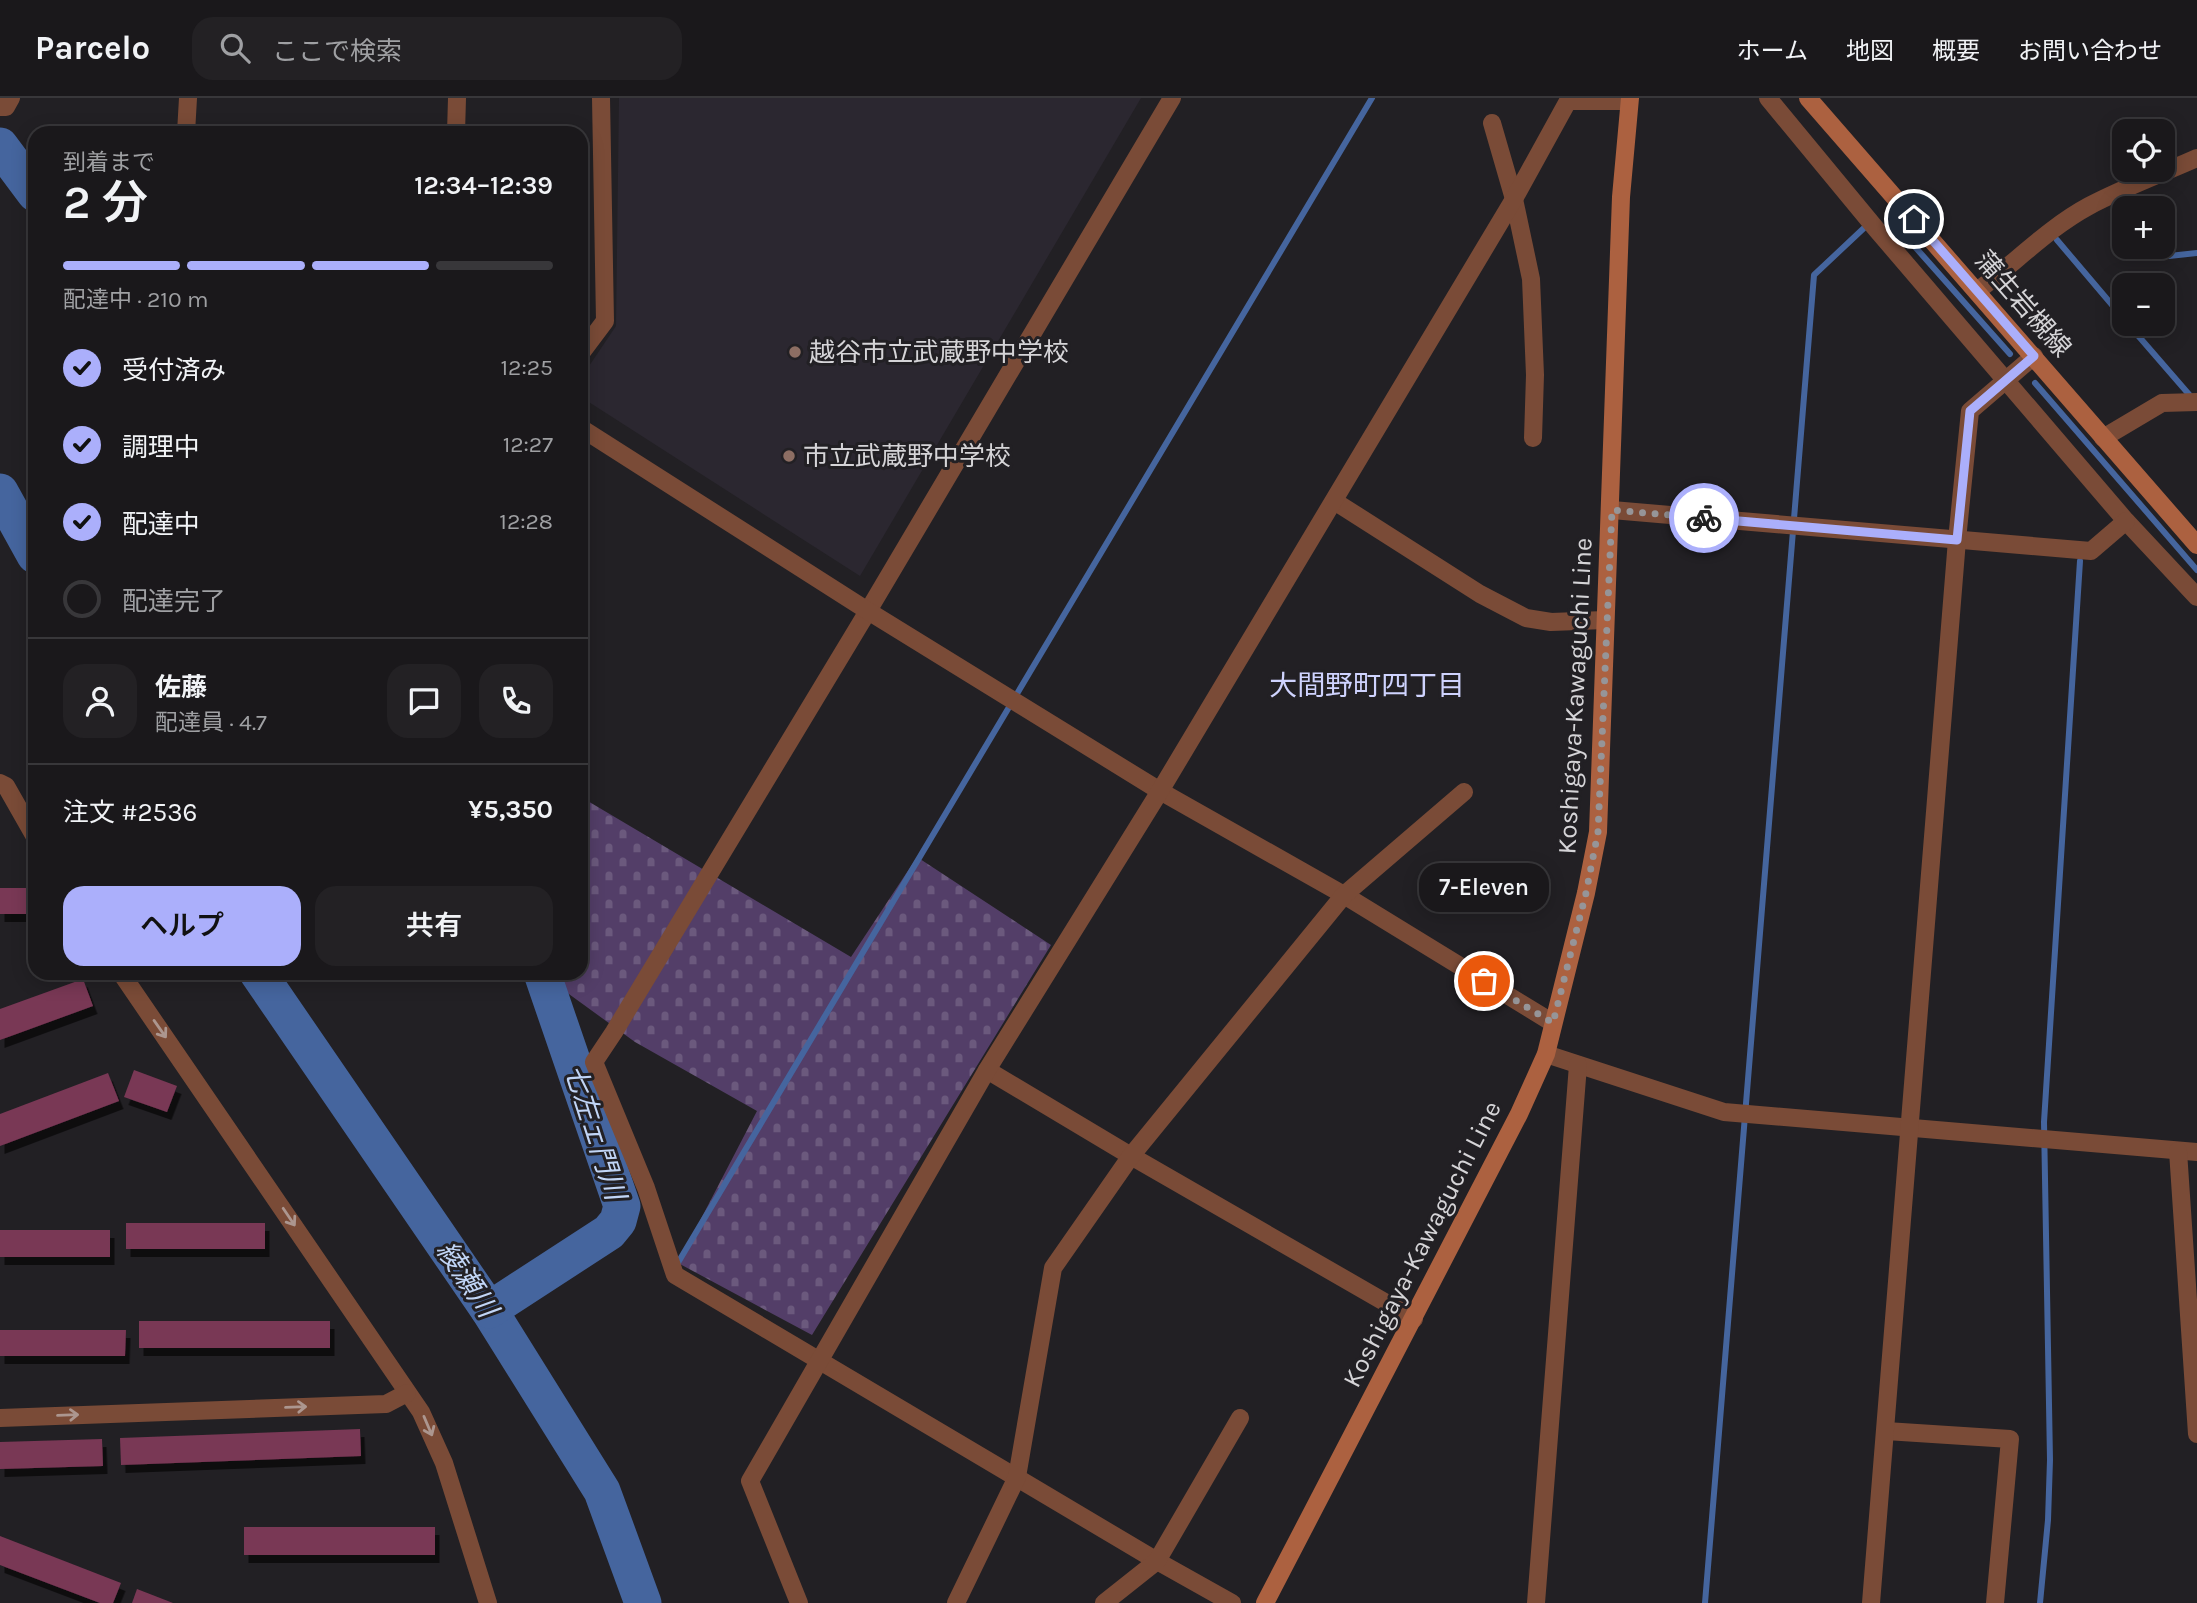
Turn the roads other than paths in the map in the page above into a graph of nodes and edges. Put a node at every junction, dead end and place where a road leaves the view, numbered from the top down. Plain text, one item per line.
1 (11, 98) edge
2 (188, 98) edge
3 (457, 98) edge
4 (601, 98) edge
5 (1172, 98) edge
6 (1768, 98) edge
7 (1808, 98) edge
8 (1629, 99) edge
9 (0, 107) edge
10 (1492, 123) dead end
11 (186, 126) edge
12 (456, 126) edge
13 (2197, 158) edge
14 (1514, 199) junction
15 (1977, 291) junction
16 (588, 344) edge
17 (2034, 356) junction
18 (2006, 380) junction
19 (2197, 402) edge
20 (588, 432) edge
21 (1533, 438) dead end
22 (2104, 438) junction
23 (1334, 500) junction
24 (1612, 510) junction
25 (2126, 521) junction
26 (1957, 540) junction
27 (2197, 545) edge
28 (2197, 597) edge
29 (868, 611) junction
30 (1605, 620) junction
31 (0, 783) edge
32 (1160, 791) junction
33 (1464, 792) dead end
34 (28, 825) edge
35 (1344, 895) junction
36 (126, 980) edge
37 (1553, 1023) junction
38 (1546, 1054) junction
39 (1578, 1065) junction
40 (987, 1070) junction
41 (1909, 1126) junction
42 (2178, 1151) junction
43 (2197, 1152) edge
44 (1131, 1156) junction
45 (1414, 1319) junction
46 (818, 1359) junction
47 (407, 1393) junction
48 (2195, 1401) edge
49 (0, 1418) edge
50 (1240, 1418) dead end
51 (1886, 1431) junction
52 (2197, 1434) edge
53 (1017, 1477) junction
54 (1157, 1561) junction
55 (488, 1603) edge
56 (799, 1603) edge
57 (956, 1603) edge
58 (1104, 1603) edge
59 (1232, 1603) edge
60 (1265, 1603) edge
61 (1536, 1603) edge
62 (1871, 1603) edge
63 (1995, 1603) edge

1 - 9 street
2 - 11 street
3 - 12 street
4 - 16 street
5 - 29 street
6 - 18 street
7 - 15 main road, 蒲生岩槻線
8 - 14 street
8 - 24 main road, Koshigaya-Kawaguchi Line
10 - 14 street
13 - 15 street
14 - 21 street
14 - 23 street
15 - 17 main road, 蒲生岩槻線
17 - 18 street
17 - 22 main road, 蒲生岩槻線
18 - 25 street
18 - 26 street
19 - 22 street
20 - 29 street
22 - 27 main road, 蒲生岩槻線
23 - 30 street
23 - 32 street
24 - 26 street
24 - 30 main road, Koshigaya-Kawaguchi Line
25 - 26 street
25 - 28 street
26 - 41 street
29 - 32 street
29 - 46 street
30 - 37 main road, Koshigaya-Kawaguchi Line
31 - 34 street
32 - 35 street
32 - 40 street
33 - 35 street
35 - 37 street
35 - 44 street
36 -> 47 street
37 - 38 main road, Koshigaya-Kawaguchi Line
38 - 39 street
38 - 45 main road, Koshigaya-Kawaguchi Line
39 - 41 street
39 - 61 street
40 - 44 street
40 - 46 street
41 - 42 street
41 - 51 street
42 - 43 street
42 - 48 street
44 - 45 street
44 - 53 street
45 - 60 main road, Koshigaya-Kawaguchi Line
46 - 53 street
46 - 56 street
49 -> 47 street
47 -> 55 street
48 - 52 street
50 - 54 street
51 - 62 street
51 - 63 street
53 - 54 street
53 - 57 street
54 - 58 street
54 - 59 street

